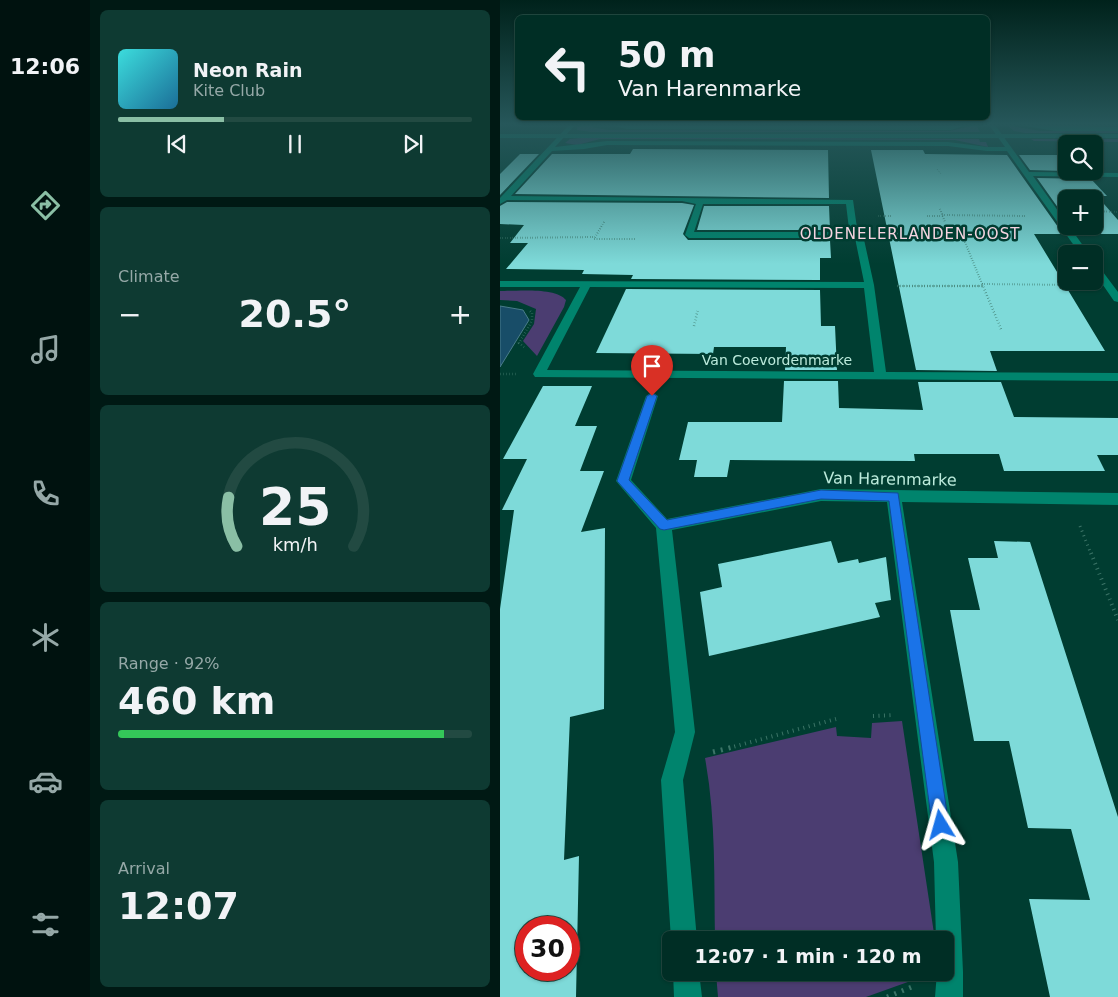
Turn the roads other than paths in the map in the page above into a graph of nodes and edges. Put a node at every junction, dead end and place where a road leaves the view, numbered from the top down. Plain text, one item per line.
1 (531, 172) edge
2 (1026, 172) edge
3 (1028, 174) junction
4 (1118, 175) edge
5 (503, 201) edge
6 (700, 202) junction
7 (859, 235) junction
8 (1078, 245) edge
9 (1103, 278) edge
10 (586, 283) junction
11 (500, 284) edge
12 (869, 285) junction
13 (1118, 299) edge
14 (880, 375) junction
15 (1118, 377) edge
16 (652, 396) dead end
17 (894, 496) junction
18 (1118, 499) edge
19 (664, 526) junction
20 (683, 931) edge
21 (687, 981) edge
22 (688, 997) edge
23 (949, 997) edge

1 - 5 street
2 - 3 street
3 - 4 street
3 - 8 street
5 - 6 street
6 - 7 street
6 - 7 street
7 - 12 street
9 - 13 street
10 - 11 street
10 - 12 street
10 - 14 street, Van Coevordenmarke
12 - 14 street
14 - 15 street, Van Coevordenmarke
16 - 19 street
17 - 18 street, Van Harenmarke
17 - 19 street, Van Harenmarke
17 - 23 street
19 - 20 street
21 - 22 street

